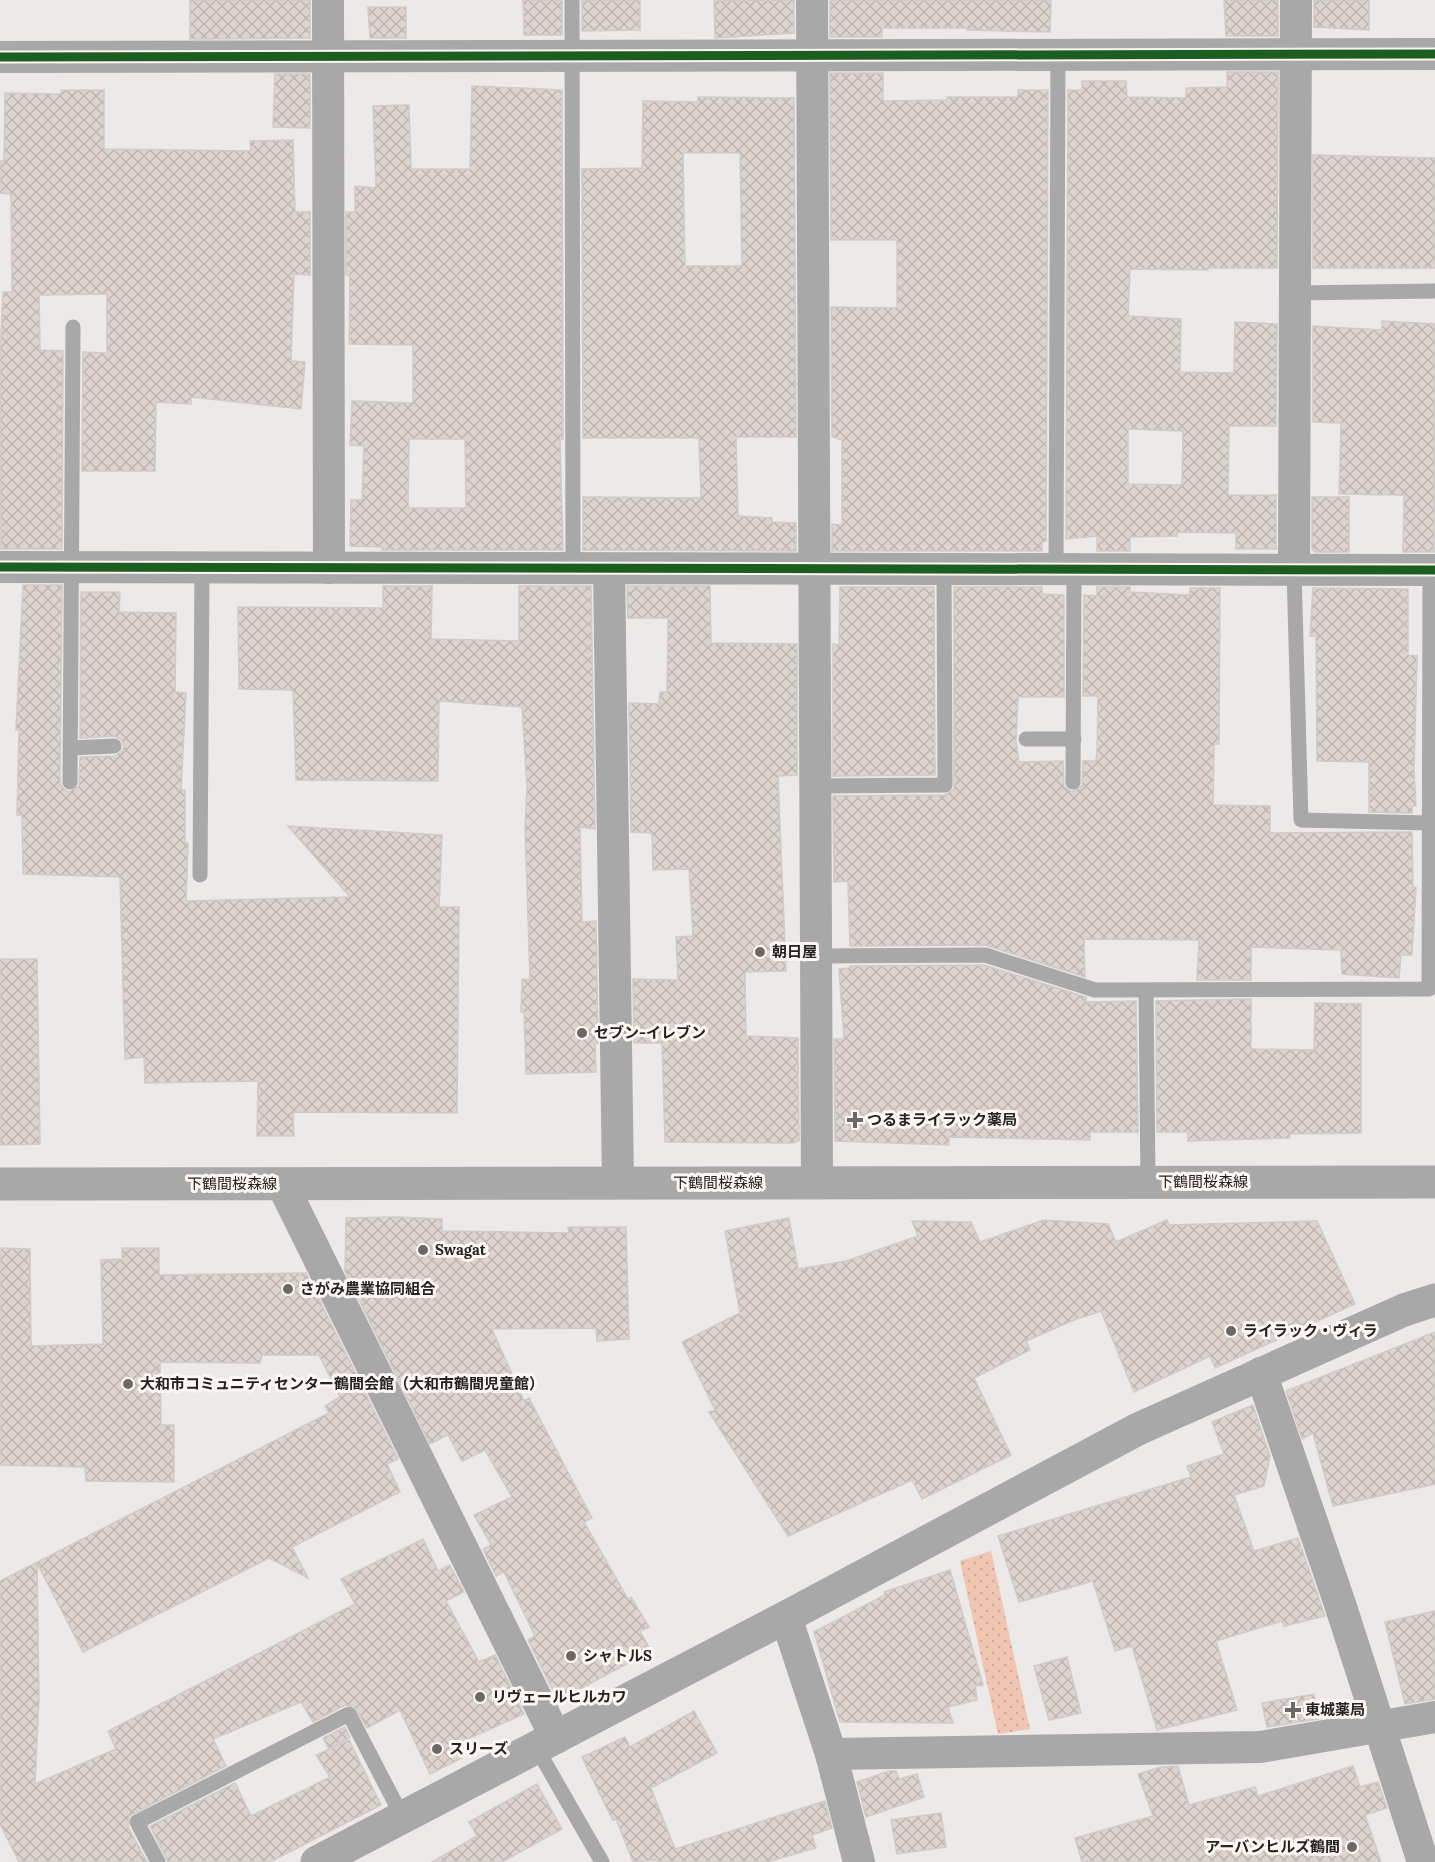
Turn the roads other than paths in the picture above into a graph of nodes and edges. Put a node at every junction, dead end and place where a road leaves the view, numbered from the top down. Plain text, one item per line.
1 (328, 0) edge
2 (572, 0) edge
3 (812, 0) edge
4 (1296, 0) edge
5 (1058, 54) junction
6 (1296, 54) junction
7 (1435, 54) edge
8 (573, 55) junction
9 (812, 55) junction
10 (328, 56) junction
11 (0, 57) edge
12 (1435, 291) edge
13 (1295, 293) junction
14 (73, 327) dead end
15 (0, 567) edge
16 (72, 567) junction
17 (202, 568) junction
18 (329, 568) junction
19 (573, 568) junction
20 (609, 568) junction
21 (814, 569) junction
22 (944, 569) junction
23 (1065, 569) junction
24 (1433, 569) edge
25 (1294, 570) junction
26 (1026, 739) dead end
27 (1074, 739) junction
28 (114, 746) dead end
29 (71, 748) junction
30 (70, 782) dead end
31 (1073, 782) dead end
32 (815, 786) junction
33 (1429, 823) junction
34 (200, 875) dead end
35 (816, 956) junction
36 (1146, 991) junction
37 (1148, 1182) junction
38 (1435, 1182) edge
39 (817, 1183) junction
40 (0, 1184) edge
41 (282, 1184) junction
42 (618, 1184) junction
43 (1435, 1300) edge
44 (1261, 1373) junction
45 (786, 1617) junction
46 (1435, 1717) edge
47 (1379, 1728) junction
48 (546, 1742) junction
49 (831, 1754) junction
50 (403, 1818) junction
51 (158, 1862) edge
52 (317, 1862) edge
53 (602, 1862) edge
54 (859, 1862) edge
55 (1423, 1862) edge

1 - 10 street
2 - 8 lane
3 - 9 street
4 - 6 street
5 - 6 street
5 - 9 street
5 - 23 lane
6 - 7 street
6 - 13 street
8 - 9 street
8 - 10 street
8 - 19 lane
9 - 21 street
10 - 11 street
10 - 18 street
12 - 13 lane
13 - 25 street
14 - 16 lane
15 - 16 street
16 - 17 street
16 - 29 lane
17 - 18 street
17 - 34 lane
18 - 19 street
19 - 20 street
20 - 21 street
20 - 42 street
21 - 22 street
21 - 32 street
22 - 23 street
22 - 32 lane
23 - 25 street
23 - 27 lane
24 - 25 street
24 - 33 lane
25 - 33 lane
26 - 27 lane
27 - 31 lane
28 - 29 lane
29 - 30 lane
32 - 35 street
33 - 36 lane
35 - 36 lane
35 - 39 street
36 - 37 lane
37 - 38 street, 下鶴間桜森線
37 - 39 street, 下鶴間桜森線
39 - 42 street, 下鶴間桜森線
40 - 41 street, 下鶴間桜森線
41 - 42 street, 下鶴間桜森線
41 - 48 street
43 - 44 street
44 - 45 street
44 - 47 street
45 - 48 street
45 - 49 street
46 - 47 street
47 - 49 street
47 - 55 street
48 - 50 street
48 - 53 lane
49 - 54 street
50 - 51 lane
50 - 52 street

